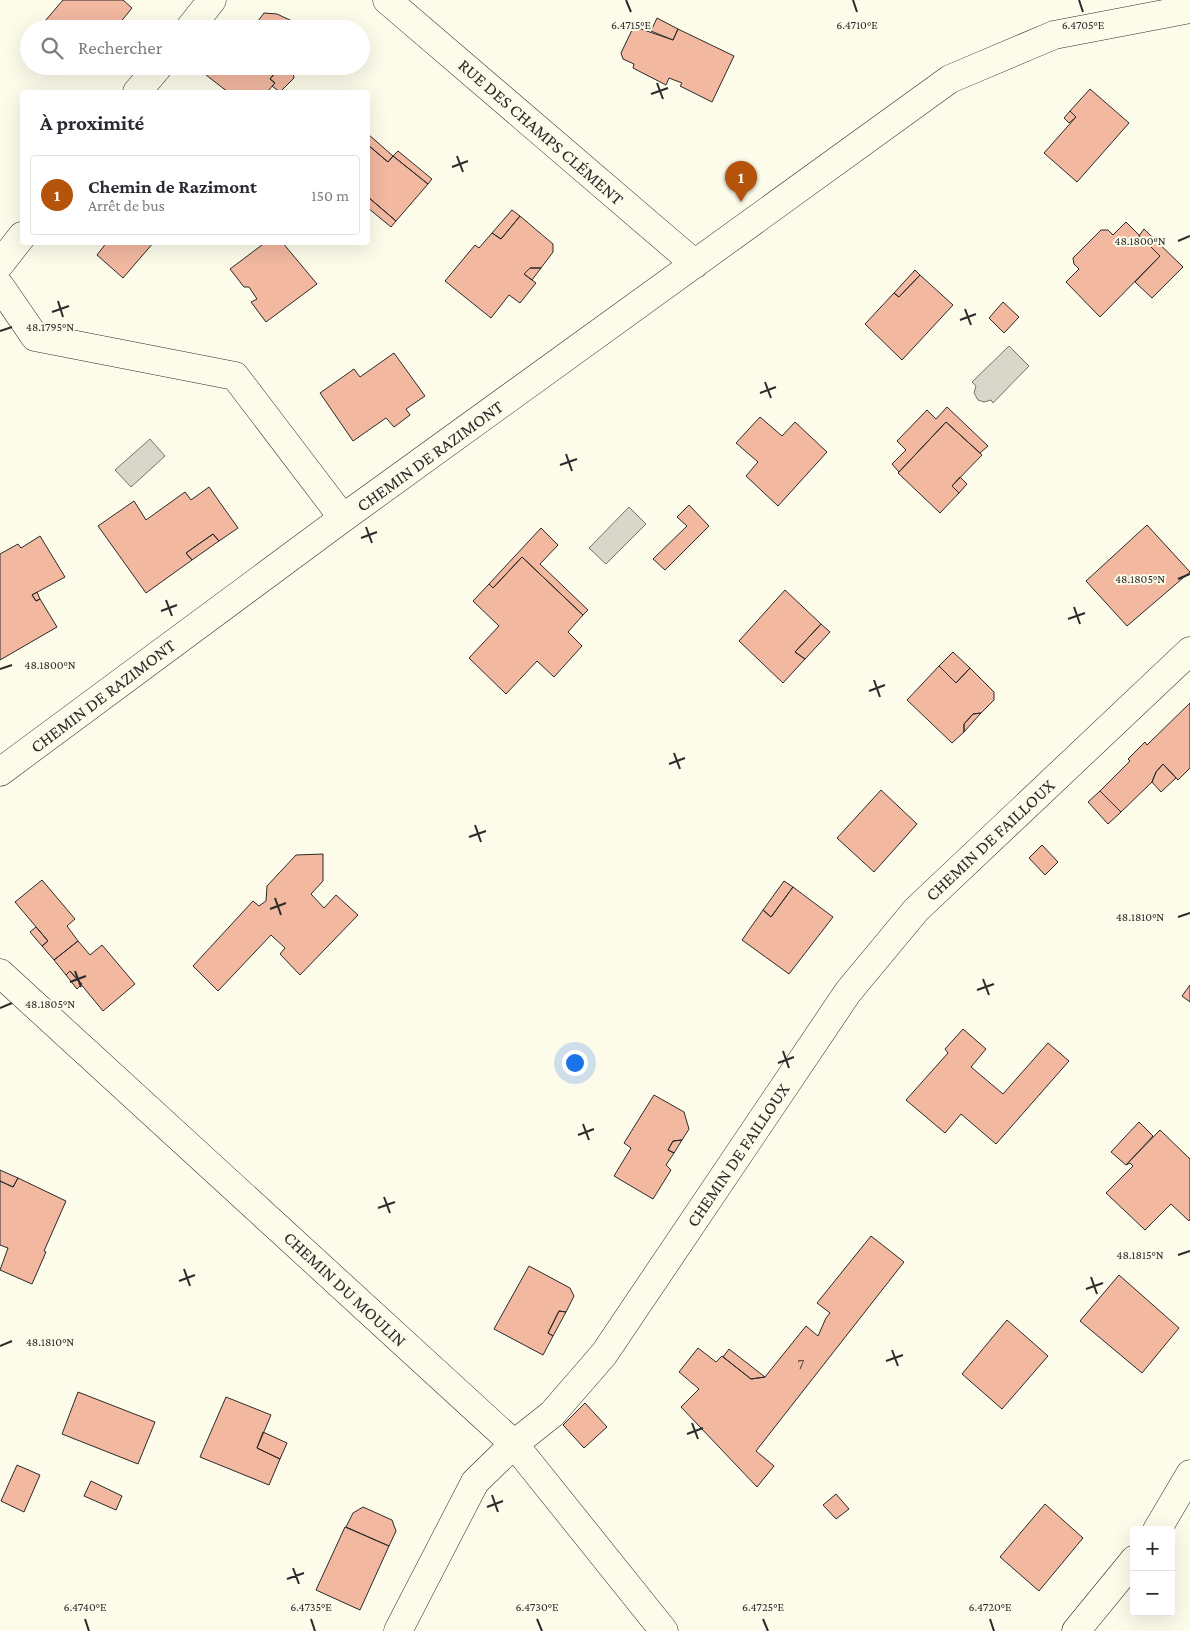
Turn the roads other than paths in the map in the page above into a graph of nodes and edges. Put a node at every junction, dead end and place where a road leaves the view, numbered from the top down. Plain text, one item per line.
1 (212, 0) edge
2 (387, 0) edge
3 (1190, 9) edge
4 (196, 20) edge
5 (151, 75) edge
6 (139, 90) edge
7 (20, 239) edge
8 (0, 264) edge
9 (695, 264) junction
10 (0, 286) edge
11 (343, 518) junction
12 (1190, 651) edge
13 (0, 772) edge
14 (0, 973) edge
15 (514, 1444) junction
16 (1190, 1474) edge
17 (1159, 1526) edge
18 (1130, 1565) edge
19 (398, 1631) edge
20 (664, 1631) edge
21 (1076, 1631) edge

1 - 4 street
2 - 9 street, RUE DES CHAMPS CLÉMENT
3 - 9 street, CHEMIN DE RAZIMONT
5 - 6 street
7 - 8 street
9 - 11 street, CHEMIN DE RAZIMONT
10 - 11 street
11 - 13 street, CHEMIN DE RAZIMONT
12 - 15 street, CHEMIN DE FAILLOUX
14 - 15 street, CHEMIN DU MOULIN
15 - 19 street, CHEMIN DE FAILLOUX
15 - 20 street, CHEMIN DU MOULIN
16 - 17 street
18 - 21 street

